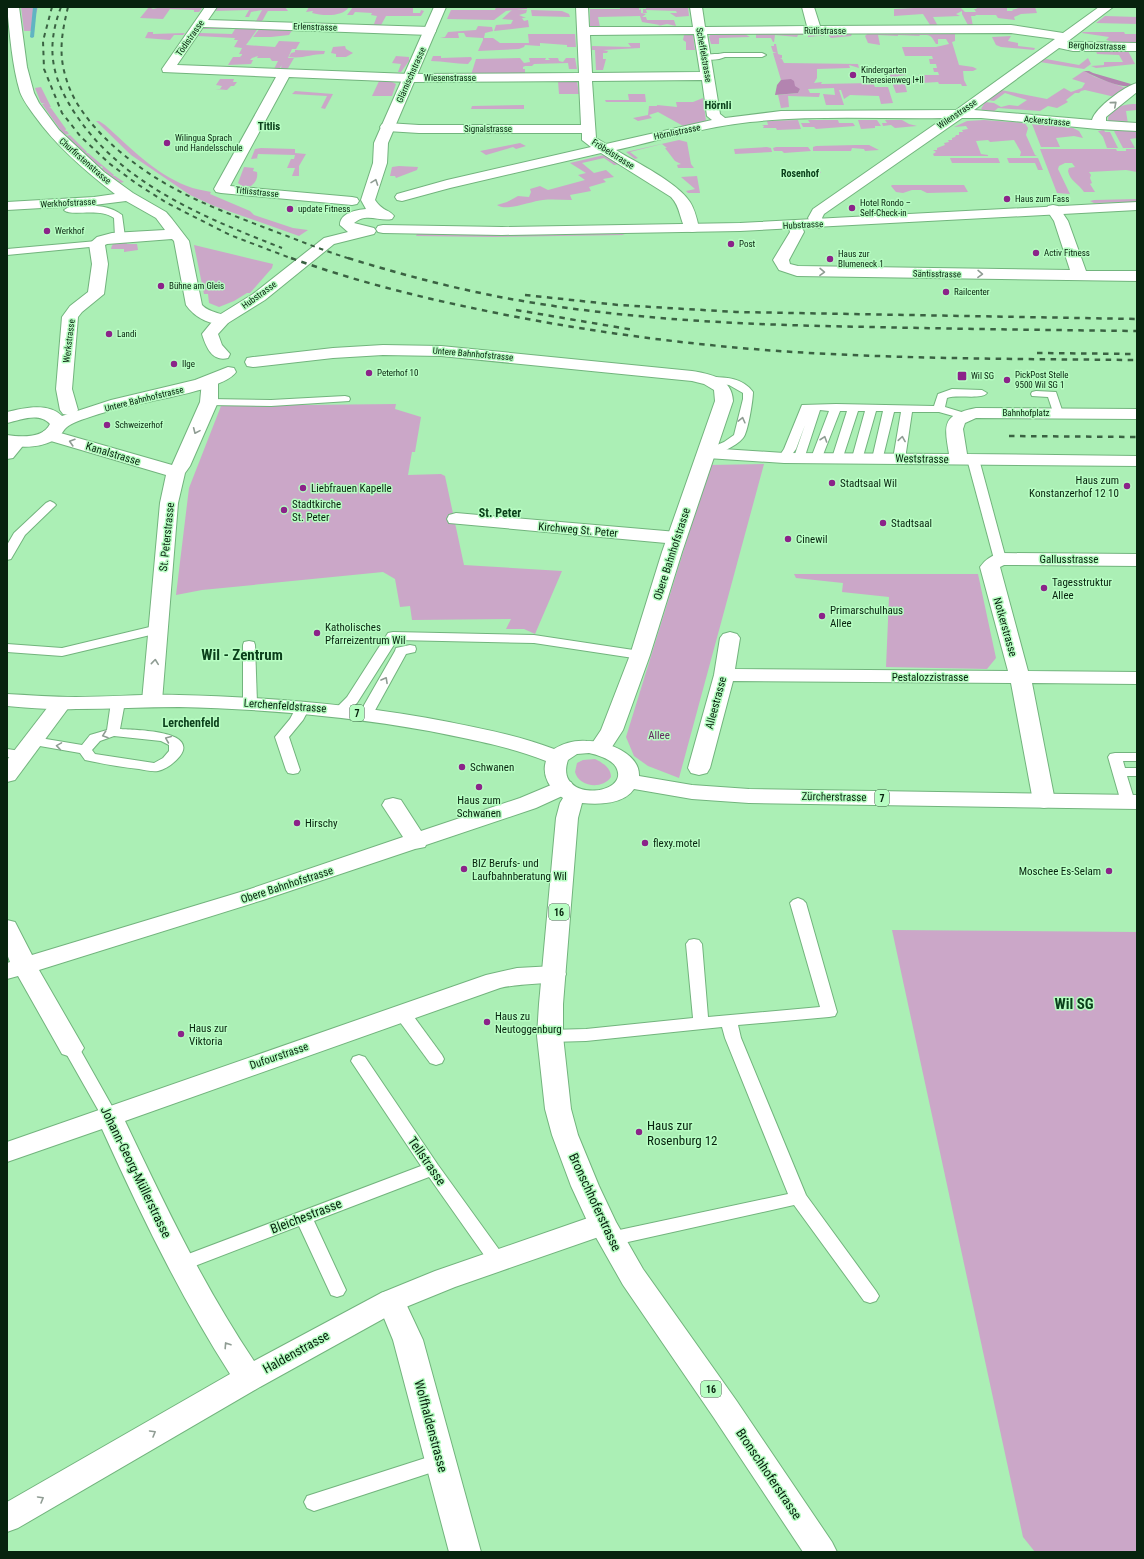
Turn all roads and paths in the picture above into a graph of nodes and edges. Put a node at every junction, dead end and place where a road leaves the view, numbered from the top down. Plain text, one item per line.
1 (13, 7) edge
2 (211, 7) edge
3 (440, 7) edge
4 (582, 7) edge
5 (696, 7) edge
6 (808, 7) edge
7 (1107, 7) edge
8 (200, 23) junction
9 (430, 31) junction
10 (584, 31) junction
11 (700, 31) junction
12 (815, 31) junction
13 (1061, 40) junction
14 (1137, 47) edge
15 (762, 55) dead end
16 (705, 57) junction
17 (168, 69) joint
18 (284, 74) junction
19 (708, 76) junction
20 (586, 77) junction
21 (410, 78) junction
22 (1137, 87) edge
23 (958, 114) junction
24 (723, 122) junction
25 (1098, 125) junction
26 (387, 127) junction
27 (1137, 127) edge
28 (588, 129) junction
29 (381, 143) junction
30 (603, 149) junction
31 (356, 190) junction
32 (128, 196) junction
33 (402, 197) dead end
34 (7, 206) edge
35 (1137, 206) edge
36 (1053, 209) junction
37 (69, 210) dead end
38 (350, 220) junction
39 (385, 221) junction
40 (818, 224) junction
41 (795, 225) junction
42 (692, 228) junction
43 (367, 231) junction
44 (176, 234) junction
45 (120, 237) junction
46 (329, 241) junction
47 (97, 244) junction
48 (7, 252) edge
49 (1080, 276) junction
50 (1137, 276) edge
51 (222, 320) junction
52 (229, 363) junction
53 (710, 380) junction
54 (982, 393) dead end
55 (1036, 394) dead end
56 (345, 399) dead end
57 (209, 402) junction
58 (811, 407) junction
59 (836, 407) junction
60 (854, 408) junction
61 (871, 408) junction
62 (889, 408) junction
63 (906, 409) junction
64 (939, 409) junction
65 (1058, 413) junction
66 (1137, 414) edge
67 (964, 416) junction
68 (7, 418) edge
69 (57, 421) junction
70 (10, 445) edge
71 (707, 454) junction
72 (800, 458) junction
73 (838, 458) junction
74 (858, 458) junction
75 (878, 459) junction
76 (899, 459) junction
77 (966, 460) junction
78 (1137, 461) edge
79 (176, 472) junction
80 (50, 505) dead end
81 (456, 519) dead end
82 (677, 538) junction
83 (7, 556) edge
84 (1000, 559) junction
85 (1137, 560) edge
86 (158, 629) junction
87 (730, 638) dead end
88 (249, 645) dead end
89 (7, 648) edge
90 (410, 649) dead end
91 (545, 649) dead end
92 (638, 659) junction
93 (724, 675) junction
94 (1020, 677) junction
95 (1137, 678) edge
96 (7, 700) edge
97 (152, 701) junction
98 (118, 702) junction
99 (61, 703) junction
100 (250, 703) junction
101 (303, 707) junction
102 (340, 711) junction
103 (366, 714) junction
104 (114, 732) junction
105 (600, 748) junction
106 (21, 750) edge
107 (85, 750) junction
108 (1137, 757) edge
109 (557, 758) junction
110 (699, 768) dead end
111 (293, 770) dead end
112 (1119, 772) junction
113 (1137, 772) edge
114 (7, 775) edge
115 (628, 781) junction
116 (570, 791) junction
117 (1044, 801) junction
118 (1133, 802) edge
119 (393, 805) dead end
120 (417, 842) junction
121 (798, 903) dead end
122 (7, 928) edge
123 (694, 944) dead end
124 (15, 968) edge
125 (554, 974) junction
126 (403, 1014) junction
127 (729, 1020) junction
128 (701, 1022) junction
129 (550, 1036) junction
130 (71, 1048) joint
131 (436, 1059) dead end
132 (359, 1061) dead end
133 (109, 1116) junction
134 (7, 1152) edge
135 (432, 1168) junction
136 (798, 1198) junction
137 (304, 1217) junction
138 (606, 1232) junction
139 (497, 1260) junction
140 (181, 1264) junction
141 (337, 1290) dead end
142 (870, 1296) dead end
143 (391, 1301) junction
144 (249, 1378) junction
145 (441, 1461) junction
146 (314, 1502) dead end
147 (7, 1518) edge
148 (465, 1552) edge
149 (821, 1552) edge

1 - 32 street, Churfirstenstrasse
2 - 8 street, Tödistrasse
3 - 9 street, Glärnischstrasse
4 - 10 street, Fröbelstrasse
5 - 11 street, Scheffelstrasse
6 - 12 street
7 - 13 street, Wilenstrasse
8 - 9 street, Erlenstrasse
8 - 17 street, Tödistrasse
9 - 21 street, Glärnischstrasse
10 - 11 street, Rütlistrasse
10 - 20 street, Fröbelstrasse
11 - 12 street, Rütlistrasse
11 - 16 street, Scheffelstrasse
12 - 13 street, Rütlistrasse
13 - 14 street, Bergholzstrasse
13 - 23 street, Wilenstrasse
15 - 16 lane
16 - 19 street, Scheffelstrasse
17 - 18 street, Wiesenstrasse
18 - 21 street, Wiesenstrasse
18 - 31 street, Titlisstrasse
19 - 20 street, Wiesenstrasse
19 - 24 street, Scheffelstrasse
20 - 21 street, Wiesenstrasse
20 - 28 street, Fröbelstrasse
21 - 26 street, Glärnischstrasse
25 -> 22 street
23 - 24 street, Hörnlistrasse
23 - 25 street, Ackerstrasse
23 - 40 street, Wilenstrasse
24 - 30 street, Hörnlistrasse
25 - 27 street, Ackerstrasse
26 - 28 street, Signalstrasse
26 - 29 street, Glärnischstrasse
28 - 30 street, Fröbelstrasse
29 - 31 street, Glärnischstrasse
39 -> 29 street, Glärnischstrasse
30 - 33 street, Hörnlistrasse
30 - 42 street, Fröbelstrasse
31 - 38 street, Glärnischstrasse
32 - 34 street, Werkhofstrasse
32 - 44 street, Churfirstenstrasse
35 - 36 street, Hubstrasse
36 - 40 street, Hubstrasse
36 - 49 street
37 - 45 lane
38 - 39 street
38 - 43 street
38 - 46 street, Hubstrasse
39 - 42 street, Hubstrasse
39 - 43 street, Hubstrasse
40 - 41 street, Hubstrasse
41 - 42 street, Hubstrasse
41 -> 49 street, Säntisstrasse
43 - 46 street, Hubstrasse
44 - 45 street
44 - 51 street, Churfirstenstrasse
45 - 47 street
46 - 51 street, Hubstrasse
47 - 48 lane
47 - 69 street, Werkstrasse
49 - 50 street, Säntisstrasse
51 - 52 street, Hubstrasse
52 - 53 street, Untere Bahnhofstrasse
52 - 57 street, St. Peterstrasse
52 - 69 street, Untere Bahnhofstrasse
53 - 71 street, Obere Bahnhofstrasse
71 -> 53 lane
54 - 64 lane
55 - 65 lane
56 - 57 lane
57 -> 79 street, St. Peterstrasse
58 - 59 lane
58 - 72 lane
58 - 72 lane
59 - 60 lane
72 -> 59 lane
60 - 61 lane
60 - 73 lane
61 - 62 lane
61 - 74 lane
62 - 63 lane
62 - 75 lane
63 - 64 lane
76 -> 63 lane
64 - 67 lane
65 - 66 street, Bahnhofplatz
65 - 67 street, Bahnhofplatz
67 - 77 street
68 - 69 street, Kanalstrasse
69 - 70 street, Untere Bahnhofstrasse
79 -> 69 street, Kanalstrasse
71 - 72 street, Weststrasse
71 - 82 street, Obere Bahnhofstrasse
72 - 73 street, Weststrasse
73 - 74 street, Weststrasse
74 - 75 street, Weststrasse
75 - 76 street, Weststrasse
76 - 77 street, Weststrasse
77 - 78 street, Weststrasse
77 - 84 lane
79 - 86 street, St. Peterstrasse
80 - 83 lane
81 - 82 street, Kirchweg St. Peter
82 - 92 street, Obere Bahnhofstrasse
84 - 85 street, Gallusstrasse
84 - 94 street, Notkerstrasse
86 - 89 lane
97 -> 86 street, St. Peterstrasse
87 - 93 street, Alleestrasse
88 - 100 lane
103 -> 90 lane
91 - 92 lane
92 - 102 lane
92 - 105 street, Obere Bahnhofstrasse
93 - 94 street, Pestalozzistrasse
93 - 110 street, Alleestrasse
94 - 95 street, Pestalozzistrasse
94 - 117 street, Notkerstrasse
96 - 99 street, Lerchenfeldstrasse / 7
97 - 98 street, Lerchenfeldstrasse / 7
97 - 100 street, Lerchenfeldstrasse / 7
98 - 99 street, Lerchenfeldstrasse / 7
98 - 104 lane
99 - 106 street
100 - 101 street, Lerchenfeldstrasse / 7
101 - 102 street, Lerchenfeldstrasse / 7
101 - 111 lane
102 - 103 street, Lerchenfeldstrasse / 7
103 - 109 street, Lerchenfeldstrasse / 7
104 -> 107 lane
107 -> 104 lane
105 - 109 street
105 - 115 street
107 -> 106 lane
106 - 114 street
108 - 112 lane
109 - 116 street
112 - 113 lane
112 - 118 lane
115 - 116 street
115 - 117 street, Zürcherstrasse / 7
116 - 120 street, Obere Bahnhofstrasse
116 - 125 street, Bronschhoferstrasse / 16
117 - 118 street, Zürcherstrasse / 7
119 - 120 street
120 - 124 street, Obere Bahnhofstrasse
121 - 127 lane
122 - 124 street
123 - 128 lane
124 - 130 street, Johann-Georg-Müllerstrasse
125 - 126 street, Dufourstrasse
125 - 129 street, Bronschhoferstrasse / 16
126 - 131 lane
126 - 133 street, Dufourstrasse
127 - 128 lane
127 - 136 lane
128 - 129 lane
129 - 138 street, Bronschhoferstrasse / 16
130 - 133 lane, Johann-Georg-Müllerstrasse
132 - 135 lane, Tellstrasse
133 - 134 street, Dufourstrasse
133 - 140 street, Johann-Georg-Müllerstrasse
135 - 137 lane, Bleichestrasse
135 - 139 lane, Tellstrasse
136 - 138 lane
136 - 142 lane
137 - 140 lane, Bleichestrasse
137 - 141 lane
138 - 139 street, Haldenstrasse
138 - 149 street, Bronschhoferstrasse / 16
139 - 143 street, Haldenstrasse
144 -> 140 street, Johann-Georg-Müllerstrasse
143 - 144 street, Haldenstrasse
143 - 145 street, Wolfhaldenstrasse
147 -> 144 street, Haldenstrasse
145 - 146 lane
145 - 148 street, Wolfhaldenstrasse

